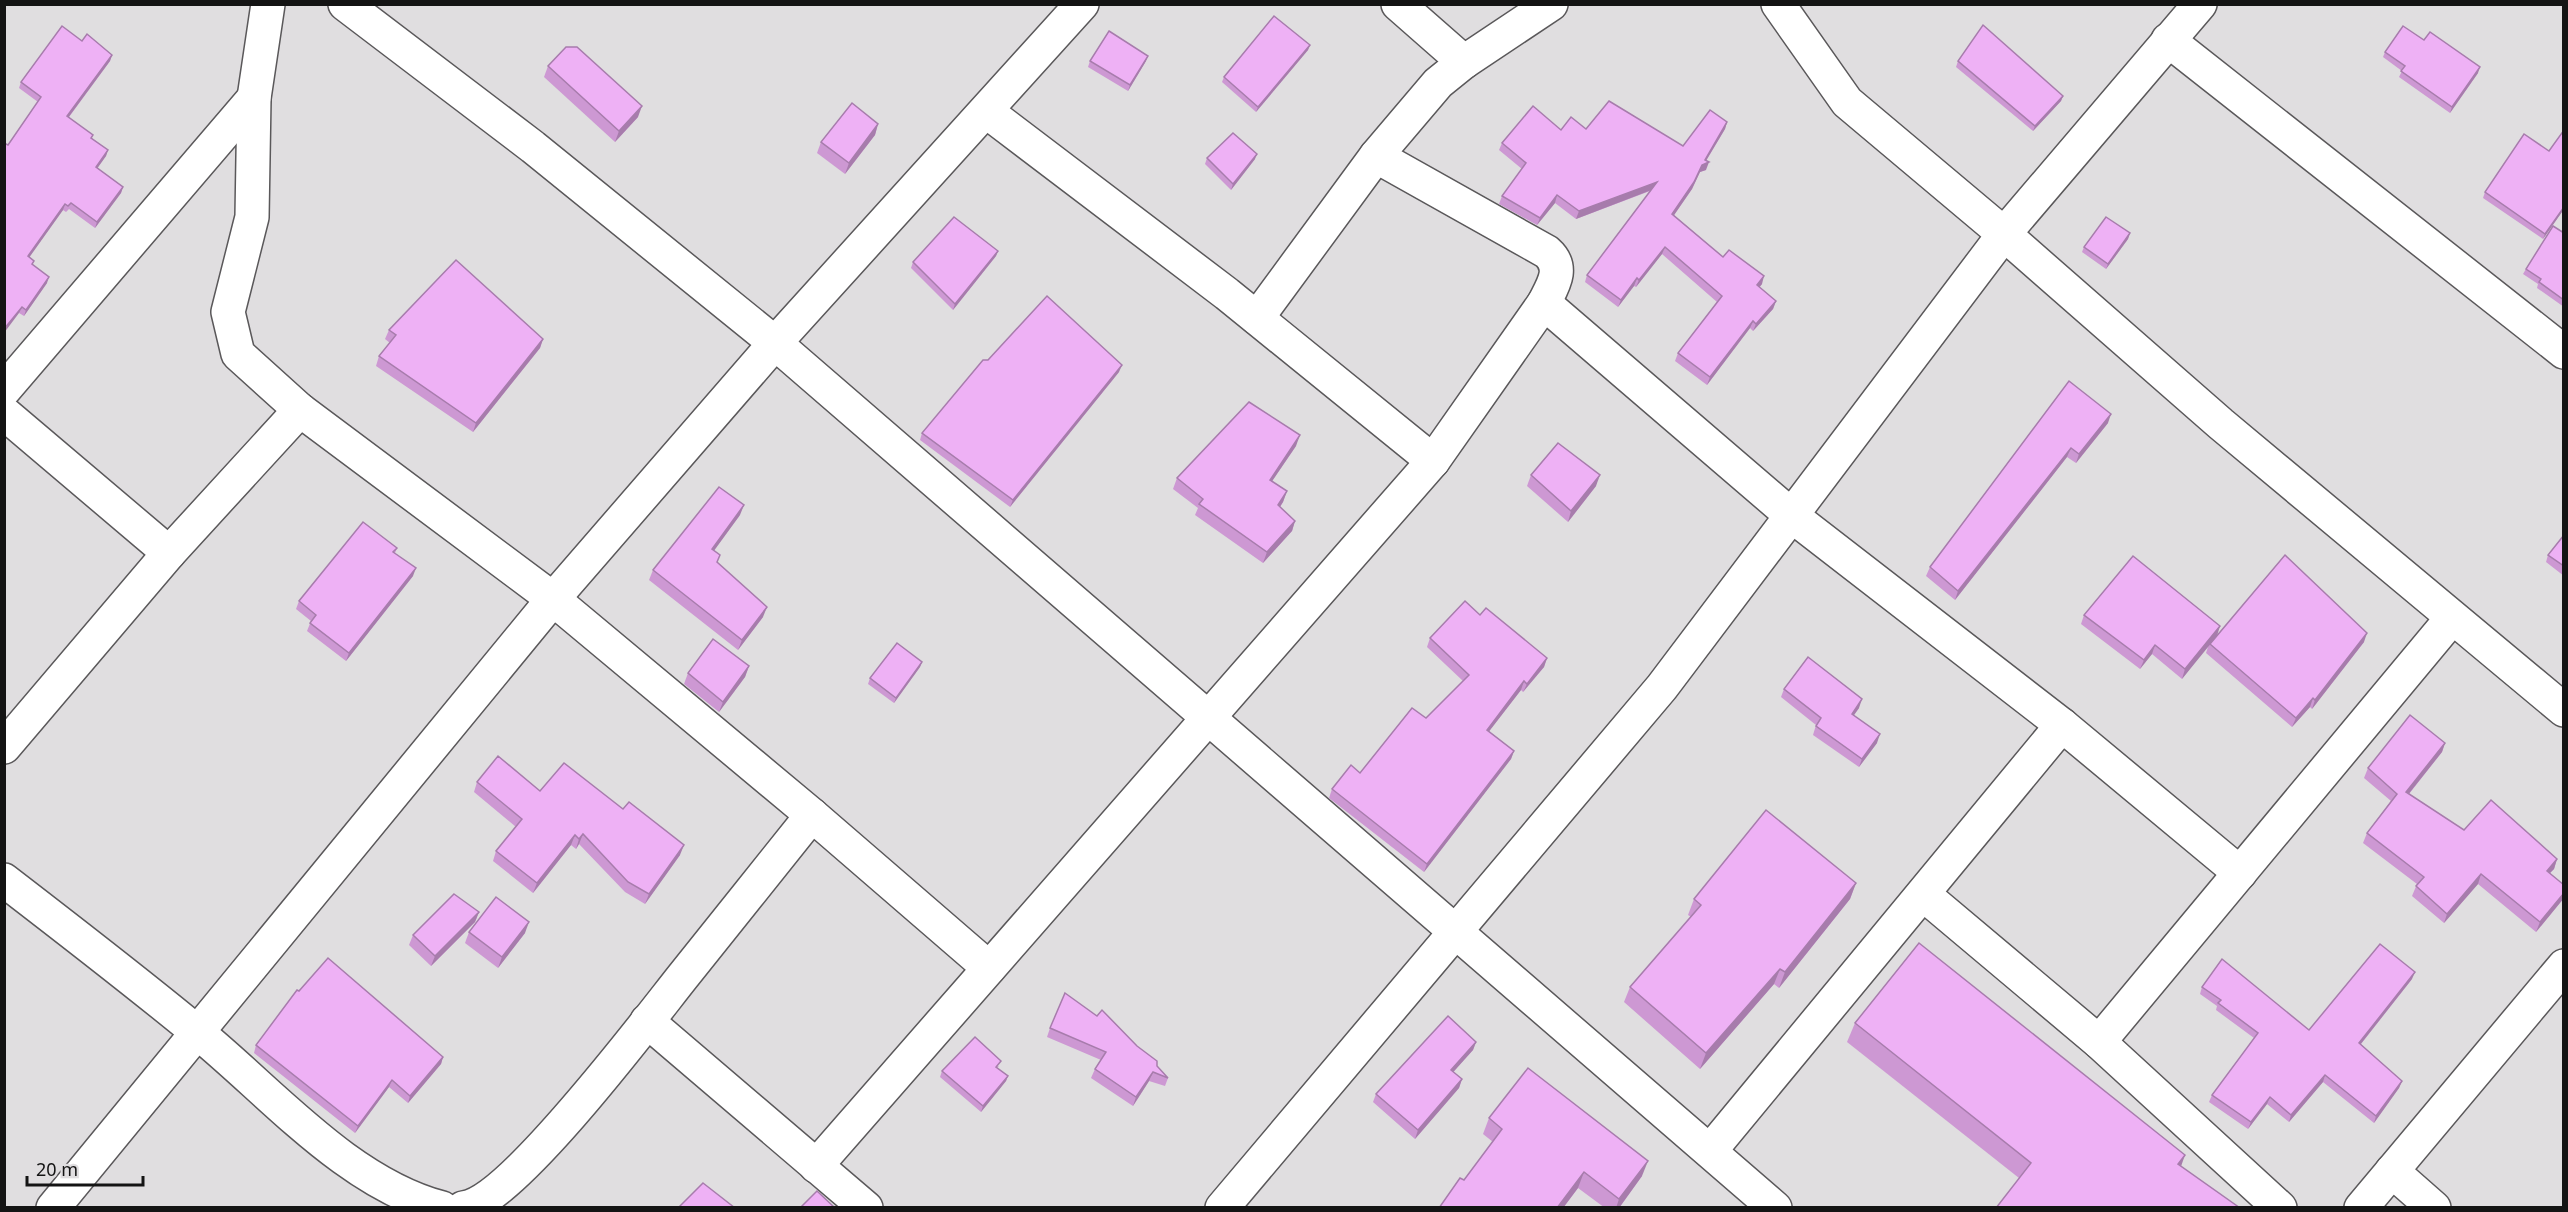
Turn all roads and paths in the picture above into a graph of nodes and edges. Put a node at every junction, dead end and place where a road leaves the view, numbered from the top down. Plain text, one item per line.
1 (268, 4) edge
2 (345, 4) edge
3 (1082, 4) edge
4 (1398, 4) edge
5 (1551, 4) edge
6 (1778, 4) edge
7 (2200, 4) edge
8 (2169, 40) junction
9 (1464, 62) junction
10 (254, 98) junction
11 (986, 111) junction
12 (1376, 156) junction
13 (2004, 234) junction
14 (1544, 303) junction
15 (1257, 318) junction
16 (775, 343) junction
17 (2564, 352) edge
18 (4, 390) edge
19 (300, 410) junction
20 (4, 413) edge
21 (1433, 461) junction
22 (1792, 516) junction
23 (169, 553) junction
24 (553, 599) junction
25 (2451, 618) junction
26 (2564, 710) edge
27 (1208, 717) junction
28 (2062, 725) junction
29 (4, 747) edge
30 (812, 815) junction
31 (2240, 873) junction
32 (4, 880) edge
33 (1923, 894) junction
34 (1456, 931) junction
35 (2564, 966) edge
36 (989, 968) junction
37 (647, 1021) junction
38 (198, 1033) junction
39 (2099, 1042) junction
40 (1710, 1151) junction
41 (816, 1166) junction
42 (2392, 1171) junction
43 (469, 1207) edge
44 (53, 1208) edge
45 (442, 1208) edge
46 (463, 1208) edge
47 (866, 1208) edge
48 (1222, 1208) edge
49 (1775, 1208) edge
50 (2280, 1208) edge
51 (2361, 1208) edge
52 (2434, 1208) edge

1 - 10 street
2 - 16 street
3 - 11 street
4 - 9 street
5 - 9 street
6 - 13 street
7 - 8 street
8 - 13 street
8 - 17 street
9 - 12 street
10 - 18 street
10 - 19 street
11 - 15 street
11 - 16 street
12 - 14 street
12 - 15 street
13 - 22 street
13 - 25 street
14 - 21 street
14 - 22 street
15 - 21 street
16 - 24 street
16 - 27 street
19 - 23 street
19 - 24 street
20 - 23 street
21 - 27 street
22 - 28 street
22 - 34 street
23 - 29 street
24 - 30 street
24 - 38 street
25 - 26 street
25 - 31 street
27 - 34 street
27 - 36 street
28 - 31 street
28 - 33 street
30 - 36 street
30 - 37 street
31 - 39 street
32 - 38 street
33 - 39 street
33 - 40 street
34 - 40 street
34 - 48 street
35 - 42 street
36 - 41 street
37 - 41 street
37 - 43 street
38 - 44 street
38 - 45 street
39 - 50 street
40 - 49 street
41 - 47 street
42 - 51 street
42 - 52 street
43 - 46 street

